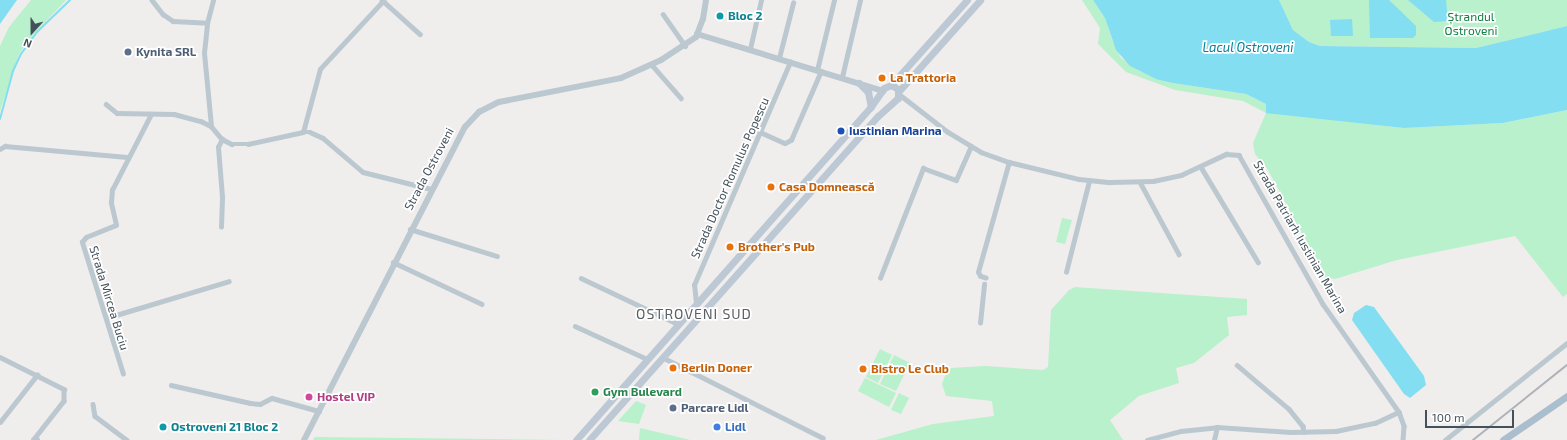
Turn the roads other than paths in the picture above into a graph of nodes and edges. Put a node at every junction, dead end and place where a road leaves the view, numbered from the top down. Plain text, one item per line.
1 (152, 0) edge
2 (213, 0) edge
3 (706, 0) edge
4 (761, 0) edge
5 (834, 0) edge
6 (860, 0) edge
7 (967, 0) edge
8 (980, 0) edge
9 (382, 1) edge
10 (793, 3) dead end
11 (663, 14) dead end
12 (207, 23) junction
13 (420, 34) dead end
14 (697, 34) junction
15 (685, 46) junction
16 (750, 49) junction
17 (779, 58) junction
18 (790, 62) junction
19 (652, 65) junction
20 (819, 70) junction
21 (842, 78) junction
22 (859, 83) junction
23 (891, 85) junction
24 (883, 92) junction
25 (896, 97) junction
26 (681, 98) dead end
27 (106, 104) dead end
28 (871, 107) junction
29 (150, 114) junction
30 (211, 126) junction
31 (303, 132) junction
32 (760, 132) junction
33 (222, 139) junction
34 (971, 146) junction
35 (0, 149) edge
36 (128, 157) junction
37 (1009, 162) junction
38 (1201, 167) junction
39 (1089, 181) junction
40 (1140, 182) junction
41 (431, 189) junction
42 (221, 227) dead end
43 (410, 229) junction
44 (1179, 254) dead end
45 (497, 256) dead end
46 (394, 262) junction
47 (1258, 262) dead end
48 (1066, 272) dead end
49 (581, 278) dead end
50 (880, 278) dead end
51 (986, 278) dead end
52 (229, 281) dead end
53 (984, 284) dead end
54 (696, 303) junction
55 (482, 304) dead end
56 (106, 318) junction
57 (980, 323) dead end
58 (678, 324) junction
59 (576, 326) dead end
60 (1567, 343) edge
61 (662, 357) junction
62 (0, 358) edge
63 (647, 359) junction
64 (1238, 365) dead end
65 (37, 374) junction
66 (123, 374) dead end
67 (171, 385) dead end
68 (1567, 396) edge
69 (93, 404) dead end
70 (319, 411) junction
71 (1400, 412) junction
72 (0, 422) edge
73 (1217, 427) junction
74 (584, 431) junction
75 (1304, 432) junction
76 (823, 438) dead end
77 (35, 439) edge
78 (590, 439) edge
79 (127, 440) edge
80 (304, 440) edge
81 (576, 440) edge
82 (1147, 440) edge
83 (1214, 440) edge
84 (1403, 440) edge
85 (1446, 440) edge
86 (1503, 440) edge

1 - 12 street
2 - 12 street
3 - 14 street
4 - 16 street
5 - 20 street
6 - 21 street
7 - 23 main road
8 - 25 main road
9 - 13 street
9 - 31 street
10 - 17 street
11 - 15 street
12 - 30 street
14 - 15 street, Strada Ostroveni
14 - 16 street
15 - 19 street, Strada Ostroveni
16 - 17 street
17 - 18 street
18 - 20 street
18 - 32 street, Strada Doctor Romulus Popescu
19 - 26 street
19 - 41 street, Strada Ostroveni
20 - 21 street
20 - 32 street
21 - 22 street
22 - 24 street
22 - 28 main road
23 - 24 main road
23 - 25 main road
24 - 25 main road
24 - 28 main road
25 - 34 street, Strada Patriarh Iustinian Marina
25 - 61 main road
27 - 29 street
28 - 54 main road
29 - 30 street
29 - 36 street, Strada Mircea Buciu
30 - 33 street
31 - 33 street
31 - 41 street
32 - 54 street, Strada Doctor Romulus Popescu
33 - 42 street
34 - 37 street, Strada Patriarh Iustinian Marina
34 - 50 street
35 - 36 street
36 - 56 street, Strada Mircea Buciu
37 - 39 street, Strada Patriarh Iustinian Marina
37 - 51 street
38 - 40 street, Strada Patriarh Iustinian Marina
38 - 47 street
38 - 71 street, Strada Patriarh Iustinian Marina
39 - 40 street, Strada Patriarh Iustinian Marina
39 - 48 street
40 - 44 street
41 - 43 street, Strada Ostroveni
43 - 45 street
43 - 46 street, Strada Ostroveni
46 - 55 street
46 - 70 street, Strada Ostroveni
49 - 58 street
52 - 56 street
53 - 57 street
54 - 58 main road
56 - 66 street, Strada Mircea Buciu
58 - 63 main road
59 - 63 street
60 - 85 street
61 - 76 street
61 - 78 main road
62 - 65 street
63 - 74 main road
64 - 75 street
65 - 72 street
65 - 77 street
67 - 70 street
68 - 86 main road
69 - 79 street
70 - 80 street, Strada Ostroveni
71 - 75 street
71 - 84 street, Strada Patriarh Iustinian Marina
73 - 75 street
73 - 82 street
73 - 83 street
74 - 78 main road
74 - 81 main road

